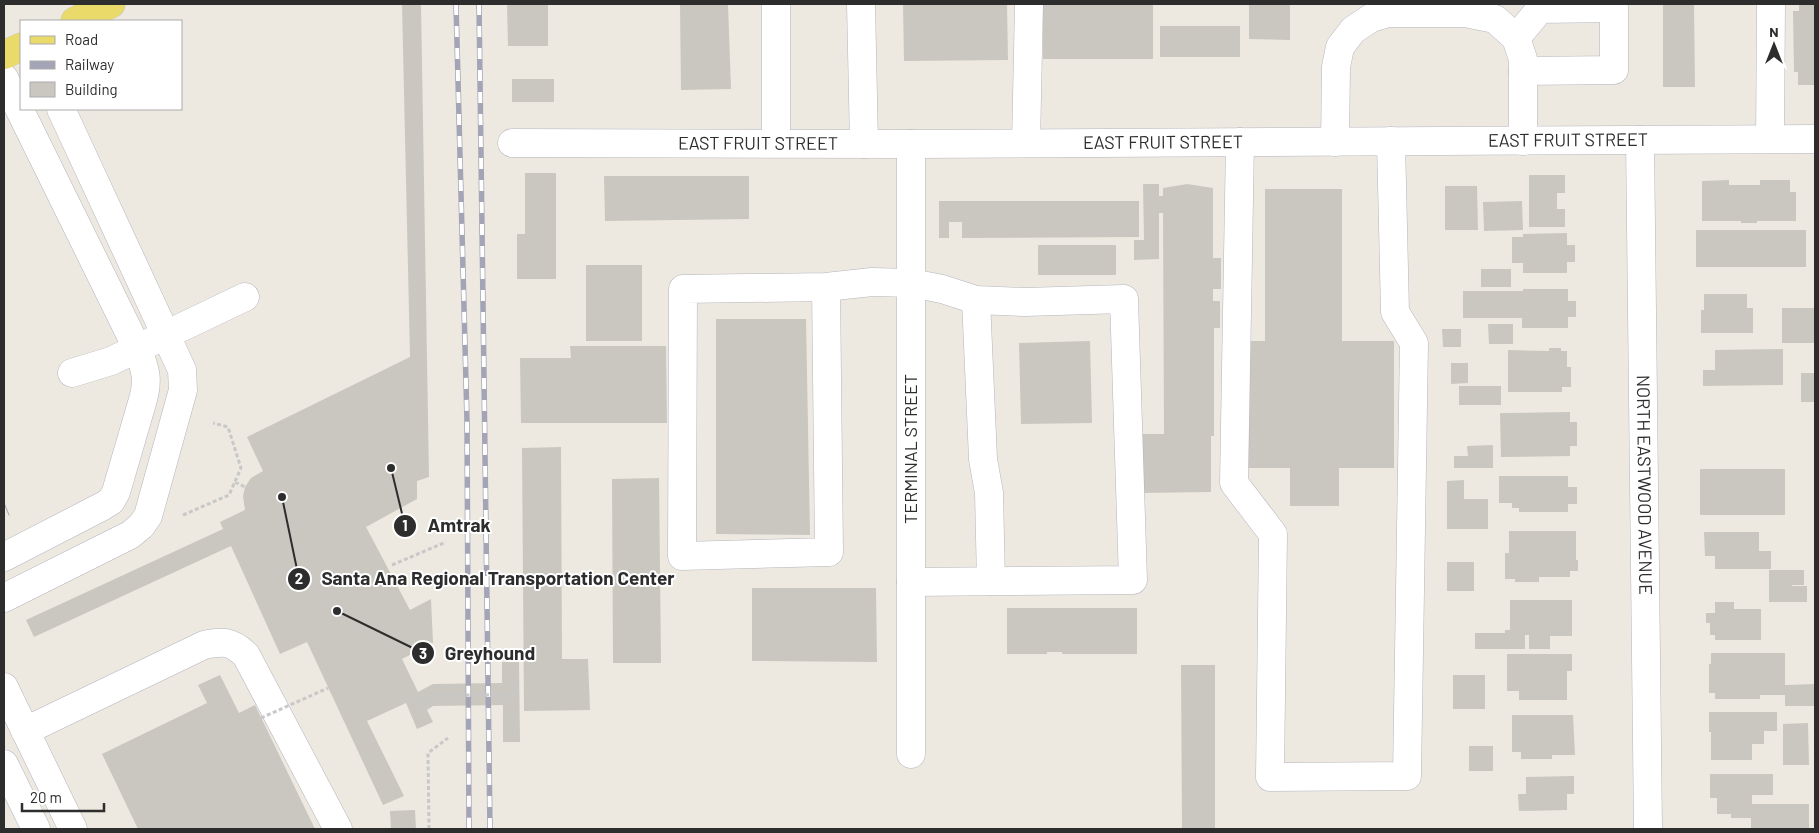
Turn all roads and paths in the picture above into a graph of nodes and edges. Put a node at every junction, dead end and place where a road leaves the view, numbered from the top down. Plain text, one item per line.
1 (111, 4) edge
2 (776, 4) edge
3 (861, 4) edge
4 (1029, 4) edge
5 (1771, 4) edge
6 (77, 20) edge
7 (1516, 38) junction
8 (20, 47) edge
9 (4, 55) edge
10 (1523, 71) junction
11 (4, 78) edge
12 (61, 110) edge
13 (1770, 139) junction
14 (1815, 139) edge
15 (1640, 140) junction
16 (1391, 141) junction
17 (1523, 141) junction
18 (1240, 142) junction
19 (1335, 142) junction
20 (512, 143) dead end
21 (776, 143) junction
22 (1026, 143) junction
23 (864, 144) junction
24 (910, 144) junction
25 (83, 155) junction
26 (50, 171) junction
27 (911, 283) junction
28 (826, 287) junction
29 (245, 297) dead end
30 (976, 300) junction
31 (166, 334) junction
32 (137, 348) junction
33 (72, 373) dead end
34 (213, 423) dead end
35 (235, 482) junction
36 (245, 487) dead end
37 (183, 515) dead end
38 (446, 542) dead end
39 (4, 557) edge
40 (392, 565) dead end
41 (991, 581) junction
42 (911, 582) junction
43 (4, 598) edge
44 (510, 682) dead end
45 (4, 687) edge
46 (328, 688) dead end
47 (424, 700) junction
48 (429, 700) dead end
49 (415, 703) dead end
50 (261, 718) dead end
51 (25, 731) junction
52 (448, 738) dead end
53 (911, 754) dead end
54 (4, 764) edge
55 (36, 829) edge
56 (73, 829) edge
57 (338, 829) edge
58 (429, 829) edge
59 (1648, 829) edge

1 - 6 main road
2 - 21 street
3 - 23 street
4 - 22 street
5 - 13 street
7 - 10 street
7 - 10 street
7 - 19 street
8 - 9 main road
10 - 17 street
11 - 26 street
12 - 25 street
13 - 14 street, EAST FRUIT STREET
13 - 15 street, EAST FRUIT STREET
15 - 17 street, EAST FRUIT STREET
15 - 59 street, NORTH EASTWOOD AVENUE
16 - 17 street, EAST FRUIT STREET
16 - 18 street
16 - 19 street, EAST FRUIT STREET
18 - 19 street, EAST FRUIT STREET
18 - 22 street, EAST FRUIT STREET
20 - 21 street, EAST FRUIT STREET
21 - 23 street, EAST FRUIT STREET
22 - 24 street, EAST FRUIT STREET
23 - 24 street, EAST FRUIT STREET
24 - 27 street, TERMINAL STREET
25 - 26 street
25 - 31 street
26 - 32 street
27 - 28 street
27 - 30 street
27 - 42 street, TERMINAL STREET
28 - 28 street
29 - 31 street
30 - 41 street
30 - 41 street
31 - 32 street
31 - 43 street
32 - 33 street
32 - 39 street
34 - 35 path
35 - 36 path
35 - 37 path
38 - 40 path
41 - 42 street
42 - 53 street, TERMINAL STREET
44 - 47 path, bridge
45 - 51 street
46 - 50 path, bridge
47 - 48 path
47 - 49 path
51 - 56 street
51 - 57 street
52 - 58 path
54 - 55 street

